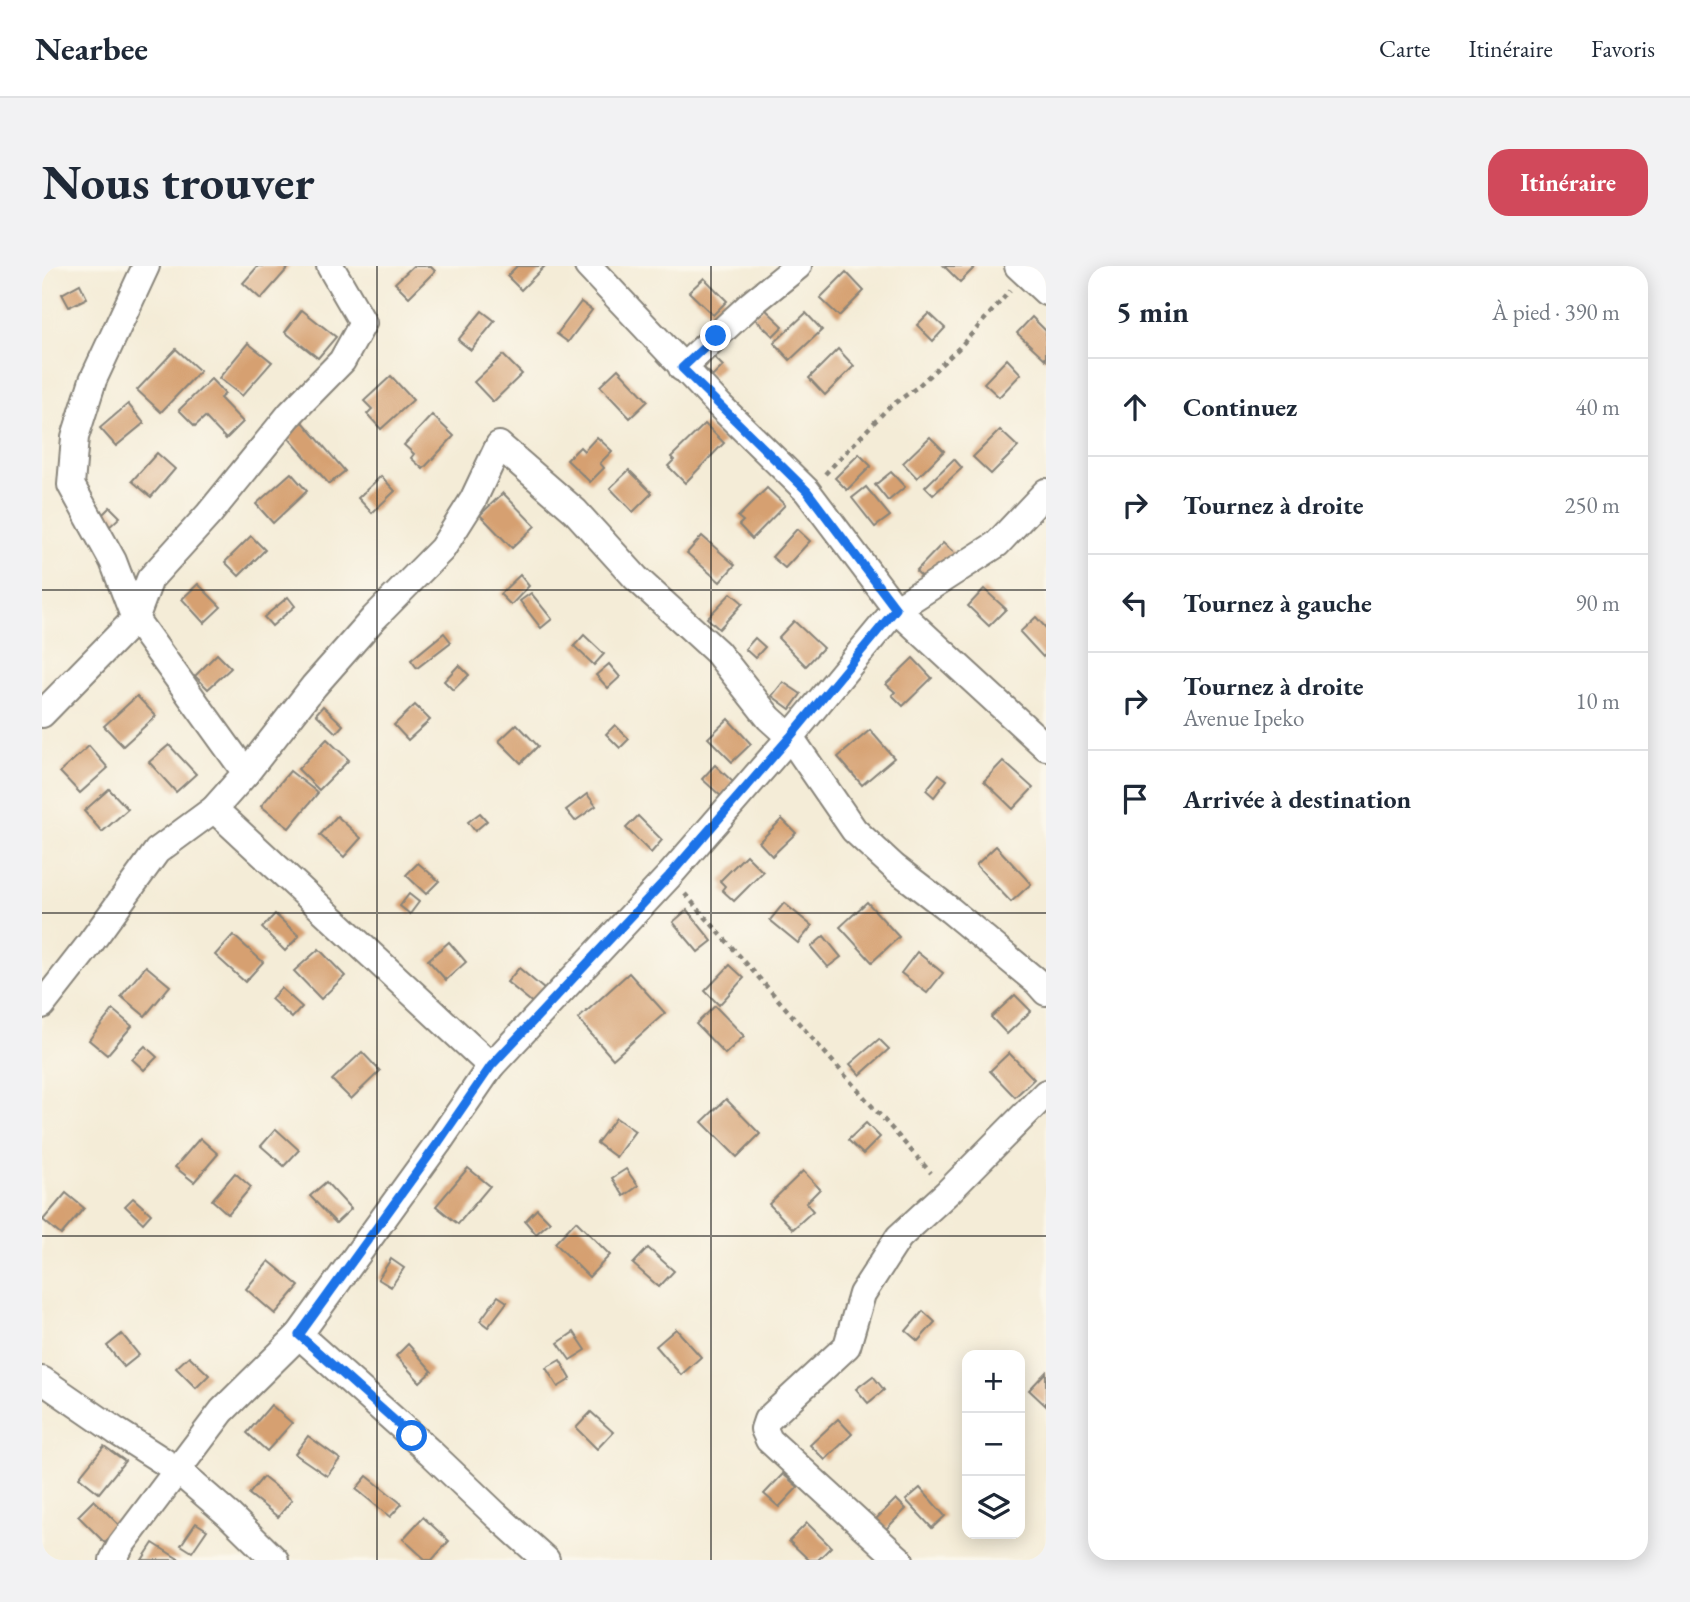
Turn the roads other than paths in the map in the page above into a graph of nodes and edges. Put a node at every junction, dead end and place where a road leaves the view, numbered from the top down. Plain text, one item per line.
1 (146, 266) edge
2 (330, 266) edge
3 (588, 266) edge
4 (798, 266) edge
5 (1022, 270) edge
6 (1046, 292) edge
7 (682, 368) junction
8 (1046, 492) edge
9 (896, 609) junction
10 (135, 619) junction
11 (42, 714) edge
12 (790, 737) junction
13 (1046, 747) edge
14 (246, 773) junction
15 (214, 809) junction
16 (1046, 992) edge
17 (42, 1005) edge
18 (491, 1066) junction
19 (1046, 1093) edge
20 (299, 1335) junction
21 (42, 1380) edge
22 (177, 1470) junction
23 (113, 1560) edge
24 (275, 1560) edge
25 (546, 1560) edge
26 (900, 1560) edge

1 - 10 street
2 - 10 street
3 - 7 street
4 - 7 street
5 - 6 street
7 - 9 street
8 - 9 street
9 - 12 street
9 - 13 street
10 - 11 street
10 - 14 street
12 - 14 street
12 - 16 street
12 - 18 street
14 - 15 street
15 - 17 street
15 - 18 street
18 - 20 street
19 - 26 street
20 - 22 street
20 - 25 street
21 - 22 street
22 - 23 street
22 - 24 street

